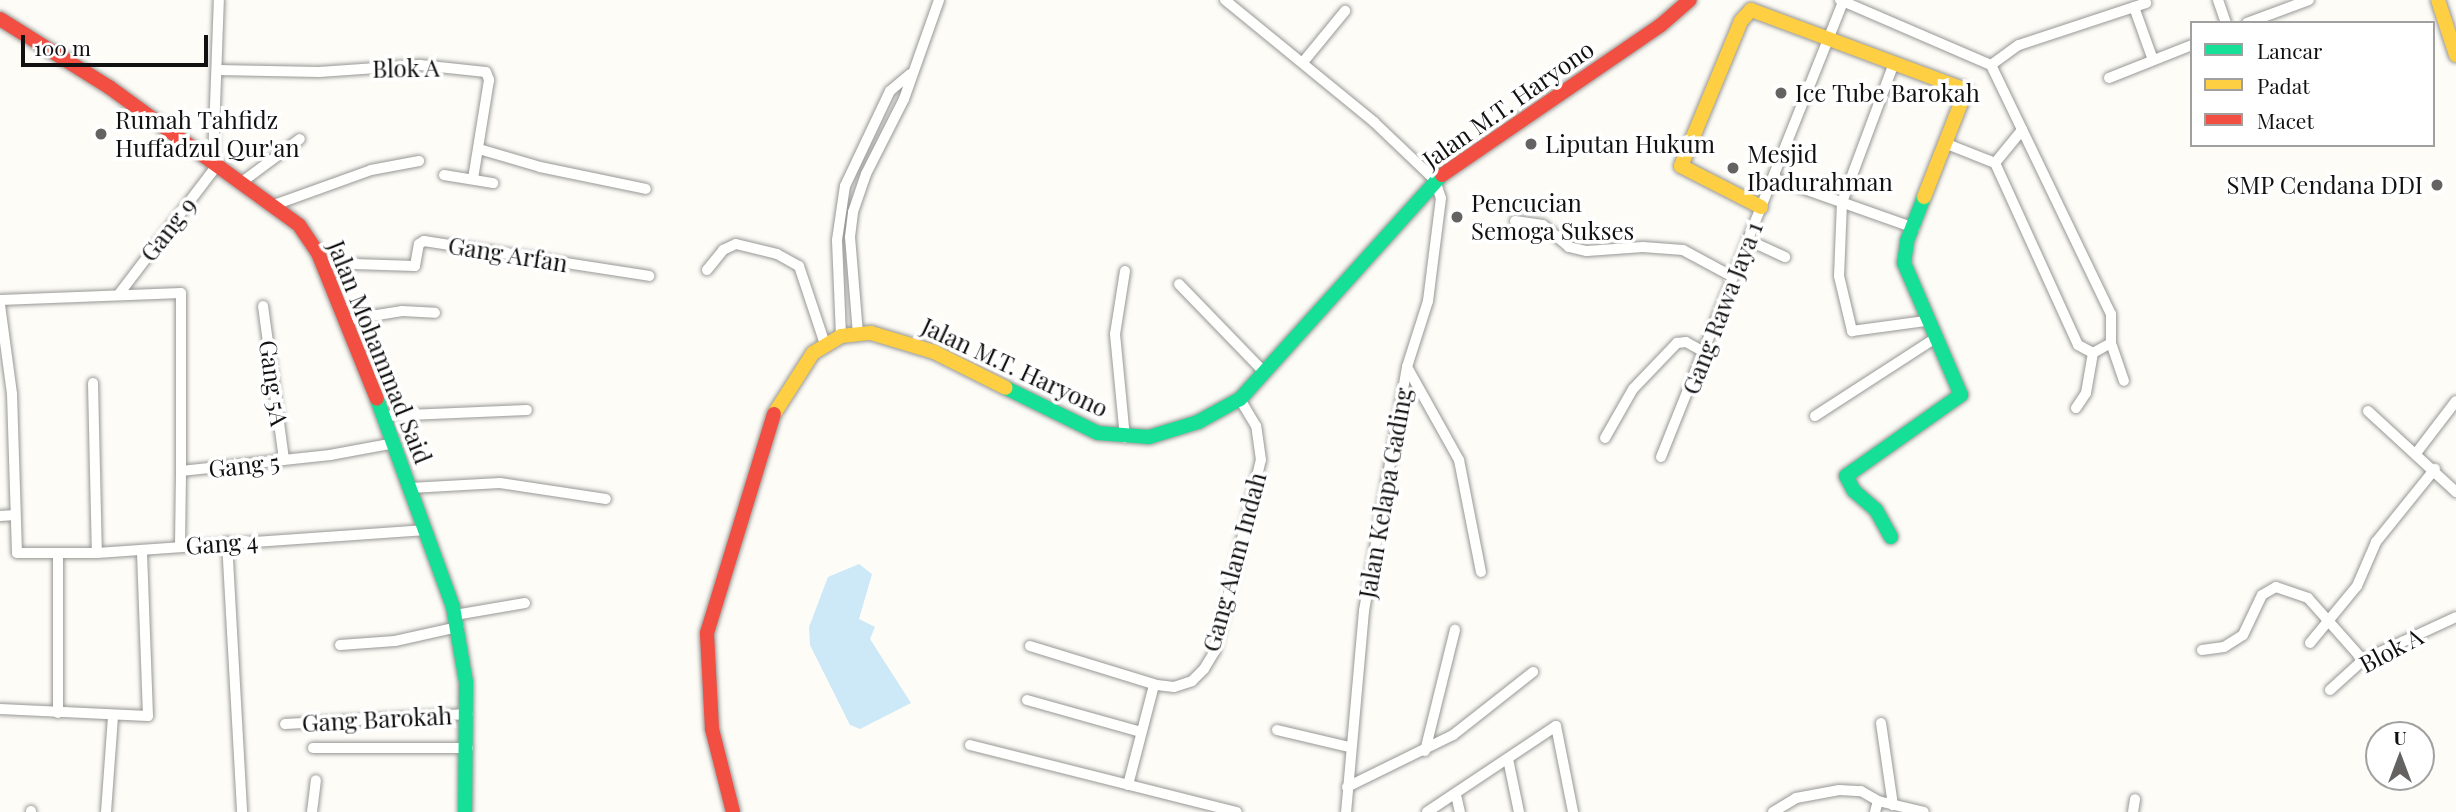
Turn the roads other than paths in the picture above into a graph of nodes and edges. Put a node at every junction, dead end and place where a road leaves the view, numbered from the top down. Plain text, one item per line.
1 (219, 0) edge
2 (939, 0) edge
3 (1225, 0) edge
4 (1690, 0) edge
5 (2218, 0) edge
6 (2309, 0) edge
7 (2438, 0) edge
8 (1842, 1) edge
9 (2146, 3) dead end
10 (2286, 4) edge
11 (2134, 7) junction
12 (1345, 11) dead end
13 (0, 19) edge
14 (2225, 21) edge
15 (2251, 21) edge
16 (1827, 38) junction
17 (2190, 46) edge
18 (2456, 55) edge
19 (2153, 60) junction
20 (1304, 61) junction
21 (1895, 62) junction
22 (1991, 65) junction
23 (217, 70) junction
24 (911, 73) junction
25 (2109, 78) dead end
26 (2022, 130) junction
27 (300, 139) dead end
28 (1947, 144) junction
29 (479, 149) junction
30 (419, 161) dead end
31 (215, 162) junction
32 (1994, 163) junction
33 (443, 175) dead end
34 (1773, 178) junction
35 (473, 179) junction
36 (1435, 180) junction
37 (242, 182) junction
38 (493, 183) dead end
39 (646, 188) dead end
40 (1842, 202) junction
41 (274, 205) junction
42 (1761, 207) junction
43 (1514, 221) dead end
44 (1914, 228) junction
45 (1748, 240) junction
46 (1785, 257) dead end
47 (323, 263) junction
48 (707, 270) dead end
49 (1125, 271) dead end
50 (649, 276) dead end
51 (1731, 276) junction
52 (1179, 284) dead end
53 (120, 294) junction
54 (0, 300) edge
55 (0, 305) edge
56 (263, 306) dead end
57 (435, 313) dead end
58 (346, 320) junction
59 (1926, 321) junction
60 (858, 334) junction
61 (841, 336) junction
62 (1934, 339) junction
63 (2111, 343) junction
64 (826, 347) junction
65 (1704, 352) junction
66 (2092, 353) junction
67 (1406, 367) junction
68 (1265, 373) junction
69 (2124, 381) dead end
70 (93, 383) dead end
71 (1240, 399) junction
72 (2456, 401) edge
73 (2076, 408) dead end
74 (527, 410) dead end
75 (2368, 411) dead end
76 (384, 416) junction
77 (1815, 416) dead end
78 (1605, 438) dead end
79 (1125, 439) junction
80 (395, 443) junction
81 (2417, 452) junction
82 (1661, 457) dead end
83 (284, 460) junction
84 (2435, 469) junction
85 (181, 471) junction
86 (410, 488) junction
87 (2456, 492) edge
88 (606, 499) dead end
89 (15, 515) junction
90 (0, 516) edge
91 (426, 530) junction
92 (1891, 537) dead end
93 (227, 542) junction
94 (180, 545) junction
95 (142, 550) junction
96 (97, 554) junction
97 (58, 555) junction
98 (1481, 572) dead end
99 (525, 603) dead end
100 (2456, 617) edge
101 (2329, 619) junction
102 (456, 621) junction
103 (1455, 630) dead end
104 (2310, 643) dead end
105 (340, 645) dead end
106 (1030, 646) dead end
107 (2202, 650) dead end
108 (2363, 660) junction
109 (1533, 672) dead end
110 (1154, 684) junction
111 (2330, 690) dead end
112 (1027, 700) dead end
113 (0, 709) edge
114 (58, 713) junction
115 (468, 715) junction
116 (113, 717) junction
117 (1881, 723) dead end
118 (285, 724) dead end
119 (1277, 730) dead end
120 (1141, 732) junction
121 (970, 745) dead end
122 (1349, 747) junction
123 (313, 748) dead end
124 (468, 748) junction
125 (1425, 751) junction
126 (1508, 758) junction
127 (316, 780) dead end
128 (1128, 785) junction
129 (1348, 787) junction
130 (1456, 795) junction
131 (2136, 800) dead end
132 (1893, 805) junction
133 (1877, 807) edge
134 (1919, 811) edge
135 (106, 812) edge
136 (242, 812) edge
137 (312, 812) edge
138 (465, 812) edge
139 (733, 812) edge
140 (1237, 812) edge
141 (1346, 812) edge
142 (1427, 812) edge
143 (1460, 812) edge
144 (1518, 812) edge
145 (1573, 812) edge
146 (1773, 812) edge
147 (2133, 812) edge

1 - 23 street
2 - 24 street
3 - 20 street
4 - 36 street, Jalan M.T. Haryono
5 - 14 street
6 - 10 street
7 - 18 street
8 - 16 street, Gang Rawa Jaya 1
8 - 22 street
9 - 11 street
10 - 15 street
11 - 19 street
11 - 22 street
12 - 20 street
13 - 31 street, Jalan Mohammad Said
16 - 21 street
16 - 34 street, Gang Rawa Jaya 1
16 - 42 street
17 - 19 street
19 - 25 street
20 - 36 street
21 - 28 street
21 - 40 street
22 - 26 street
23 - 29 street, Blok A
23 - 31 street
24 - 60 street
24 - 61 street
26 - 32 street
26 - 63 street
27 - 37 street
28 - 32 street
28 - 44 street
29 - 35 street, Blok A
29 - 39 street
30 - 41 street
31 - 37 street, Jalan Mohammad Said
31 - 53 street, Gang 9
32 - 66 street
33 - 35 street
34 - 40 street
34 - 42 street, Gang Rawa Jaya 1
35 - 38 street
36 - 67 street, Jalan Kelapa Gading
36 - 68 street, Jalan M.T. Haryono
37 - 41 street, Jalan Mohammad Said
40 - 44 street
40 - 59 street
41 - 47 street, Jalan Mohammad Said
42 - 45 street, Gang Rawa Jaya 1
43 - 51 street
44 - 59 street
45 - 46 street
45 - 51 street, Gang Rawa Jaya 1
47 - 50 street, Gang Arfan
47 - 58 street, Jalan Mohammad Said
48 - 64 street
49 - 79 street
51 - 65 street, Gang Rawa Jaya 1
52 - 68 street
53 - 54 street
53 - 85 street, Gang 5
55 - 89 street
56 - 83 street, Gang 5A
57 - 58 street
58 - 76 street, Jalan Mohammad Said
59 - 62 street
60 - 61 street, Jalan M.T. Haryono
60 - 79 street, Jalan M.T. Haryono
61 - 64 street, Jalan M.T. Haryono
62 - 77 street
62 - 92 street
63 - 66 street
63 - 69 street
64 - 139 street, Jalan M.T. Haryono
65 - 78 street
65 - 82 street, Gang Rawa Jaya 1
66 - 73 street
67 - 98 street
67 - 122 street, Jalan Kelapa Gading
68 - 71 street, Jalan M.T. Haryono
70 - 96 street
71 - 79 street, Jalan M.T. Haryono
71 - 110 street, Gang Alam Indah
72 - 81 street
74 - 76 street
75 - 81 street
76 - 80 street, Jalan Mohammad Said
80 - 83 street, Gang 5
80 - 86 street, Jalan Mohammad Said
81 - 84 street
83 - 85 street, Gang 5
84 - 87 street
84 - 101 street
85 - 94 street
86 - 88 street
86 - 91 street, Jalan Mohammad Said
89 - 90 street
89 - 97 street, Gang 4
91 - 93 street, Gang 4
91 - 102 street, Jalan Mohammad Said
93 - 94 street, Gang 4
93 - 136 street
94 - 95 street, Gang 4
95 - 96 street, Gang 4
95 - 116 street
96 - 97 street, Gang 4
97 - 114 street
99 - 102 street
100 - 108 street, Blok A
101 - 104 street
101 - 107 street
101 - 108 street
102 - 105 street
102 - 115 street, Jalan Mohammad Said
103 - 125 street
106 - 110 street, Gang Alam Indah
108 - 111 street, Blok A
109 - 125 street
110 - 120 street
112 - 120 street
113 - 114 street
114 - 116 street
115 - 118 street, Gang Barokah
115 - 124 street, Jalan Mohammad Said
116 - 135 street
117 - 132 street
119 - 122 street
120 - 128 street
121 - 128 street
122 - 129 street, Jalan Kelapa Gading
123 - 124 street
124 - 138 street, Jalan Mohammad Said
125 - 129 street
126 - 130 street
126 - 144 street
126 - 145 street
127 - 137 street
128 - 140 street
129 - 141 street, Jalan Kelapa Gading
130 - 142 street
130 - 143 street
131 - 147 street
132 - 133 street
132 - 134 street
133 - 146 street

